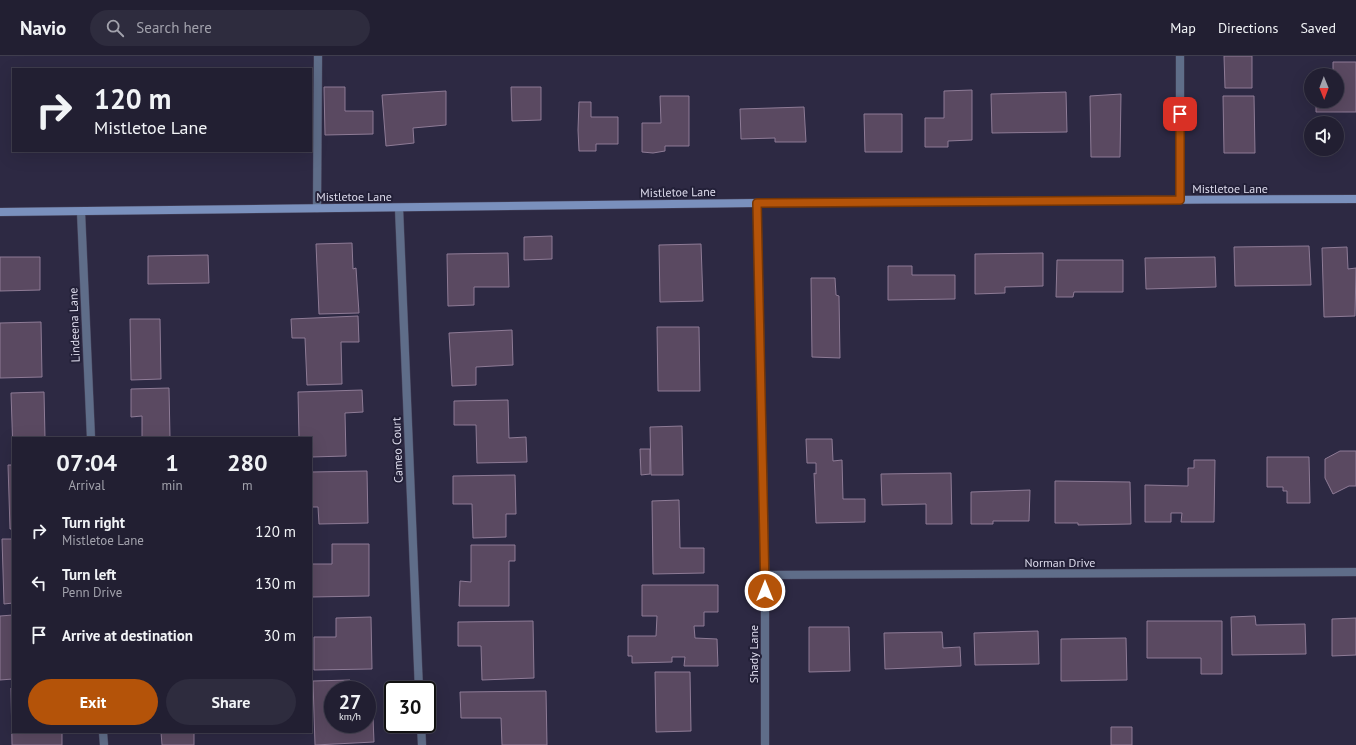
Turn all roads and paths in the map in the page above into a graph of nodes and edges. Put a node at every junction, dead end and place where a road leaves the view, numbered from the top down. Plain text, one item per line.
1 (318, 56) edge
2 (1180, 56) edge
3 (1356, 199) edge
4 (1180, 200) junction
5 (757, 203) junction
6 (317, 208) junction
7 (399, 208) junction
8 (0, 212) edge
9 (81, 212) junction
10 (91, 437) edge
11 (1356, 572) edge
12 (765, 575) junction
13 (420, 681) edge
14 (103, 733) edge
15 (421, 733) edge
16 (104, 745) edge
17 (422, 745) edge
18 (765, 745) edge

1 - 6 street
2 - 4 street
3 - 4 street, Mistletoe Lane
4 - 5 street, Mistletoe Lane
5 - 7 street, Mistletoe Lane
5 - 12 street, Shady Lane
6 - 7 street, Mistletoe Lane
6 - 9 street, Mistletoe Lane
7 - 13 street, Cameo Court
8 - 9 street, Mistletoe Lane
9 - 10 street, Lindeena Lane
11 - 12 street, Norman Drive
12 - 18 street, Shady Lane
14 - 16 street
15 - 17 street

